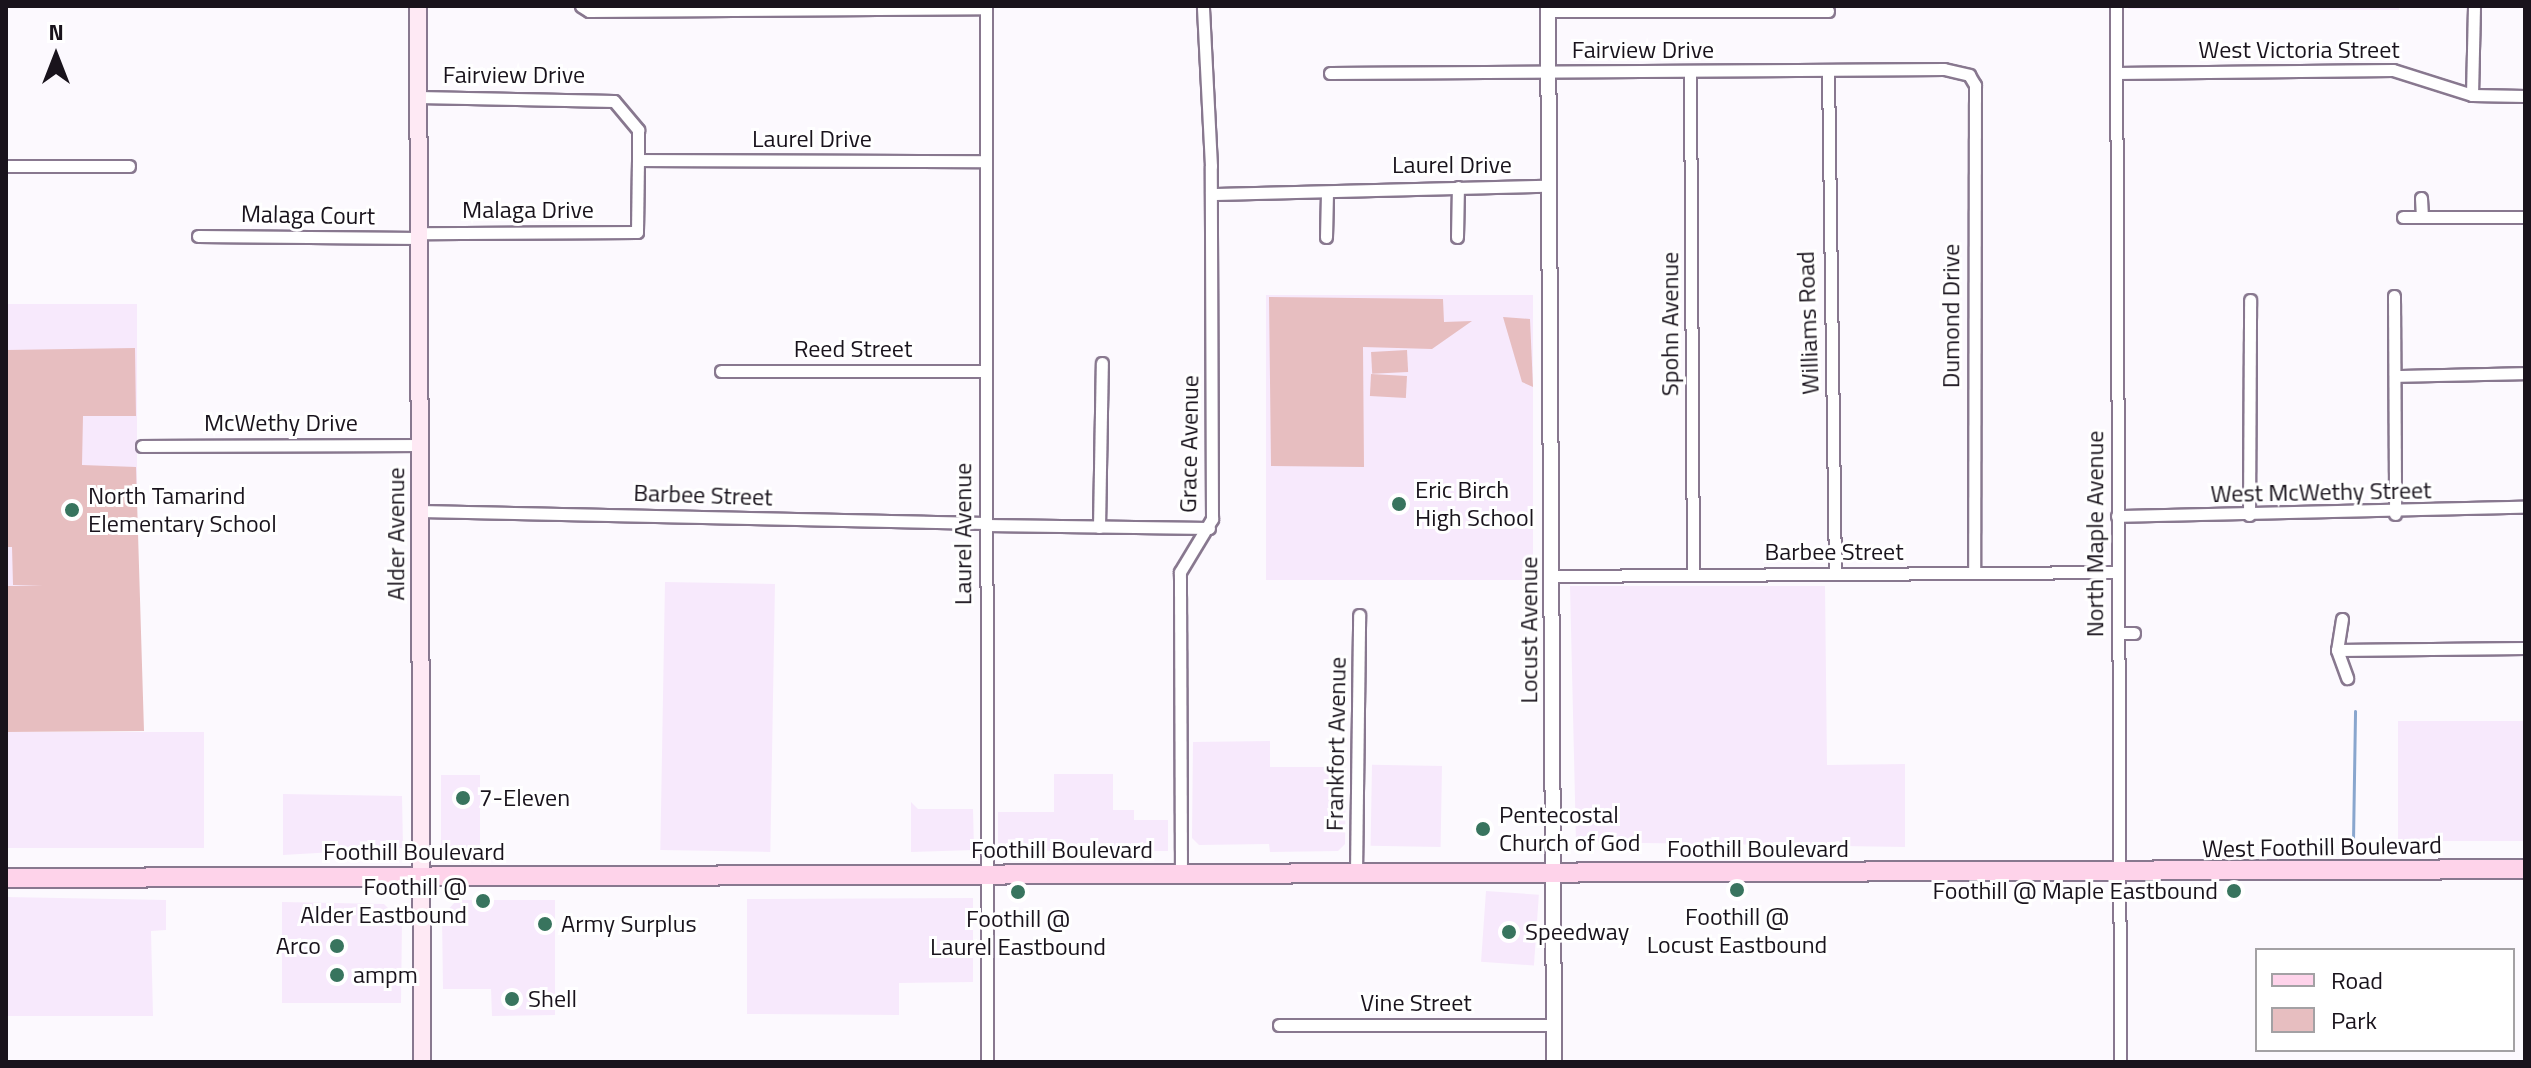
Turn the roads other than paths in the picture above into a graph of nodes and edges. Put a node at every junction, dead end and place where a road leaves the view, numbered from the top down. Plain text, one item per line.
1 (418, 6) edge
2 (581, 6) edge
3 (1203, 6) edge
4 (2116, 6) edge
5 (2474, 6) edge
6 (986, 7) edge
7 (861, 8) edge
8 (1548, 8) edge
9 (1690, 9) edge
10 (1828, 11) dead end
11 (1956, 70) joint
12 (1828, 71) junction
13 (1550, 72) junction
14 (1690, 72) junction
15 (1330, 73) dead end
16 (2116, 73) junction
17 (2472, 95) junction
18 (2525, 96) edge
19 (418, 97) junction
20 (638, 160) junction
21 (986, 161) junction
22 (6, 166) edge
23 (129, 166) dead end
24 (1550, 186) junction
25 (1458, 187) junction
26 (1327, 193) junction
27 (1211, 194) junction
28 (2421, 198) dead end
29 (2403, 217) dead end
30 (2422, 217) junction
31 (2525, 217) edge
32 (637, 232) joint
33 (198, 236) dead end
34 (419, 236) junction
35 (1326, 237) dead end
36 (1457, 237) dead end
37 (2394, 296) dead end
38 (2250, 300) dead end
39 (1102, 363) dead end
40 (721, 371) dead end
41 (986, 371) junction
42 (2525, 373) edge
43 (2395, 376) junction
44 (419, 445) junction
45 (142, 446) dead end
46 (2525, 507) edge
47 (420, 511) junction
48 (2395, 514) junction
49 (2249, 515) junction
50 (2117, 516) junction
51 (986, 524) junction
52 (1099, 527) junction
53 (1209, 528) junction
54 (2118, 572) junction
55 (1835, 573) junction
56 (1974, 573) junction
57 (1693, 575) junction
58 (1551, 576) junction
59 (2118, 589) junction
60 (2133, 589) dead end
61 (1359, 615) dead end
62 (2342, 619) dead end
63 (2118, 633) junction
64 (2134, 633) dead end
65 (2525, 648) edge
66 (2337, 650) junction
67 (2347, 678) dead end
68 (2525, 869) edge
69 (1181, 873) junction
70 (2119, 873) junction
71 (985, 874) junction
72 (1356, 874) junction
73 (1553, 874) junction
74 (421, 876) junction
75 (6, 878) edge
76 (1279, 1025) dead end
77 (1554, 1025) junction
78 (422, 1062) edge
79 (987, 1062) edge
80 (1554, 1062) edge
81 (2120, 1062) edge

1 - 19 main road, Alder Avenue
2 - 7 street
3 - 27 street, Grace Avenue
4 - 16 street, North Maple Avenue
5 - 17 street
6 - 7 street
6 - 21 street, Laurel Avenue
8 - 9 street
8 - 13 street, Locust Avenue
9 - 10 street
11 - 12 street, Fairview Drive
11 - 56 street, Dumond Drive
12 - 14 street, Fairview Drive
12 - 55 street, Williams Road
13 - 14 street, Fairview Drive
13 - 15 street, Fairview Drive
13 - 24 street, Locust Avenue
14 - 57 street, Spohn Avenue
16 - 17 street, West Victoria Street
16 - 50 street, North Maple Avenue
17 - 18 street, West Victoria Street
19 - 20 street, Fairview Drive
19 - 34 main road, Alder Avenue
20 - 21 street, Laurel Drive
20 - 32 street, Fairview Drive
21 - 41 street, Laurel Avenue
22 - 23 street
24 - 25 street, Laurel Drive
24 - 58 street, Locust Avenue
25 - 26 street, Laurel Drive
25 - 36 street
26 - 27 street, Laurel Drive
26 - 35 street
27 - 53 street, Grace Avenue
28 - 30 street
29 - 30 street
30 - 31 street
32 - 34 street, Malaga Drive
33 - 34 street, Malaga Court
34 - 44 main road, Alder Avenue
37 - 43 street
38 - 49 street
39 - 52 street
40 - 41 street, Reed Street
41 - 51 street, Laurel Avenue
42 - 43 street
43 - 48 street
44 - 45 street, McWethy Drive
44 - 47 main road, Alder Avenue
46 - 48 street, West McWethy Street
47 - 51 street, Barbee Street
47 - 74 main road, Alder Avenue
48 - 49 street, West McWethy Street
49 - 50 street, West McWethy Street
50 - 54 street, North Maple Avenue
51 - 52 street, Barbee Street
51 - 71 street, Laurel Avenue
52 - 53 street, Barbee Street
53 - 69 street, Grace Avenue
54 - 56 street, Barbee Street
54 - 59 street, North Maple Avenue
55 - 56 street, Barbee Street
55 - 57 street, Barbee Street
57 - 58 street, Barbee Street
58 - 73 street, Locust Avenue
59 - 60 street
59 - 63 street, North Maple Avenue
61 - 72 street, Frankfort Avenue
62 - 66 street
63 - 64 street
63 - 70 street, North Maple Avenue
65 - 66 street
66 - 67 street
68 - 70 main road, West Foothill Boulevard
69 - 71 main road, Foothill Boulevard
69 - 72 main road, Foothill Boulevard
70 - 73 main road, Foothill Boulevard
70 - 81 street, North Maple Avenue
71 - 74 main road, Foothill Boulevard
71 - 79 street, Laurel Avenue
72 - 73 main road, Foothill Boulevard
73 - 77 street, Locust Avenue
74 - 75 main road, Foothill Boulevard
74 - 78 main road, Alder Avenue
76 - 77 street, Vine Street
77 - 80 street, Locust Avenue

